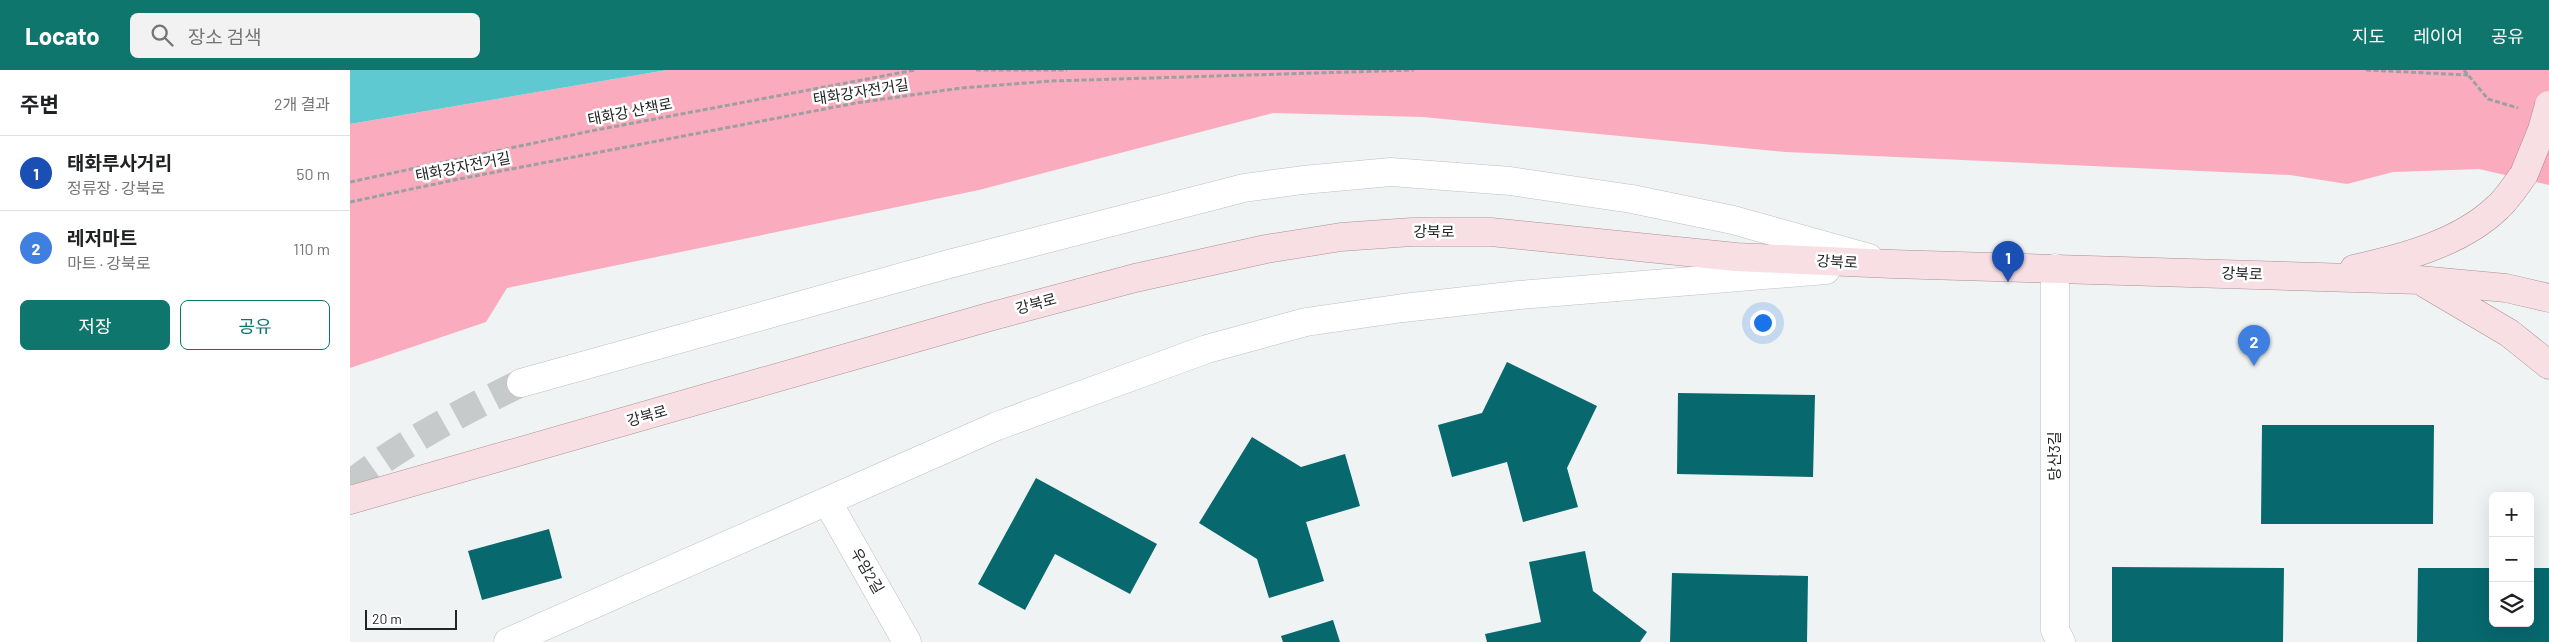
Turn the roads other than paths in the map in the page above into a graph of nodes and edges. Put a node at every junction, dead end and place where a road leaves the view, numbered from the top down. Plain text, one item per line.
1 (2549, 105) edge
2 (1892, 264) junction
3 (2055, 268) junction
4 (2321, 277) junction
5 (2418, 280) junction
6 (2549, 298) edge
7 (2549, 364) edge
8 (521, 383) tunnel mouth
9 (350, 500) edge
10 (826, 501) junction
11 (508, 642) edge
12 (907, 642) edge
13 (2061, 642) edge

1 - 4 main road, bridge
2 - 3 main road, 강북로
2 - 8 street
2 - 9 main road, 강북로
2 - 10 street
3 - 4 main road, 강북로
3 - 13 street, 당산3길
4 - 5 main road, 강북로
5 - 6 main road, 강북로
5 - 7 main road
10 - 11 street
10 - 12 street, 우암2길

